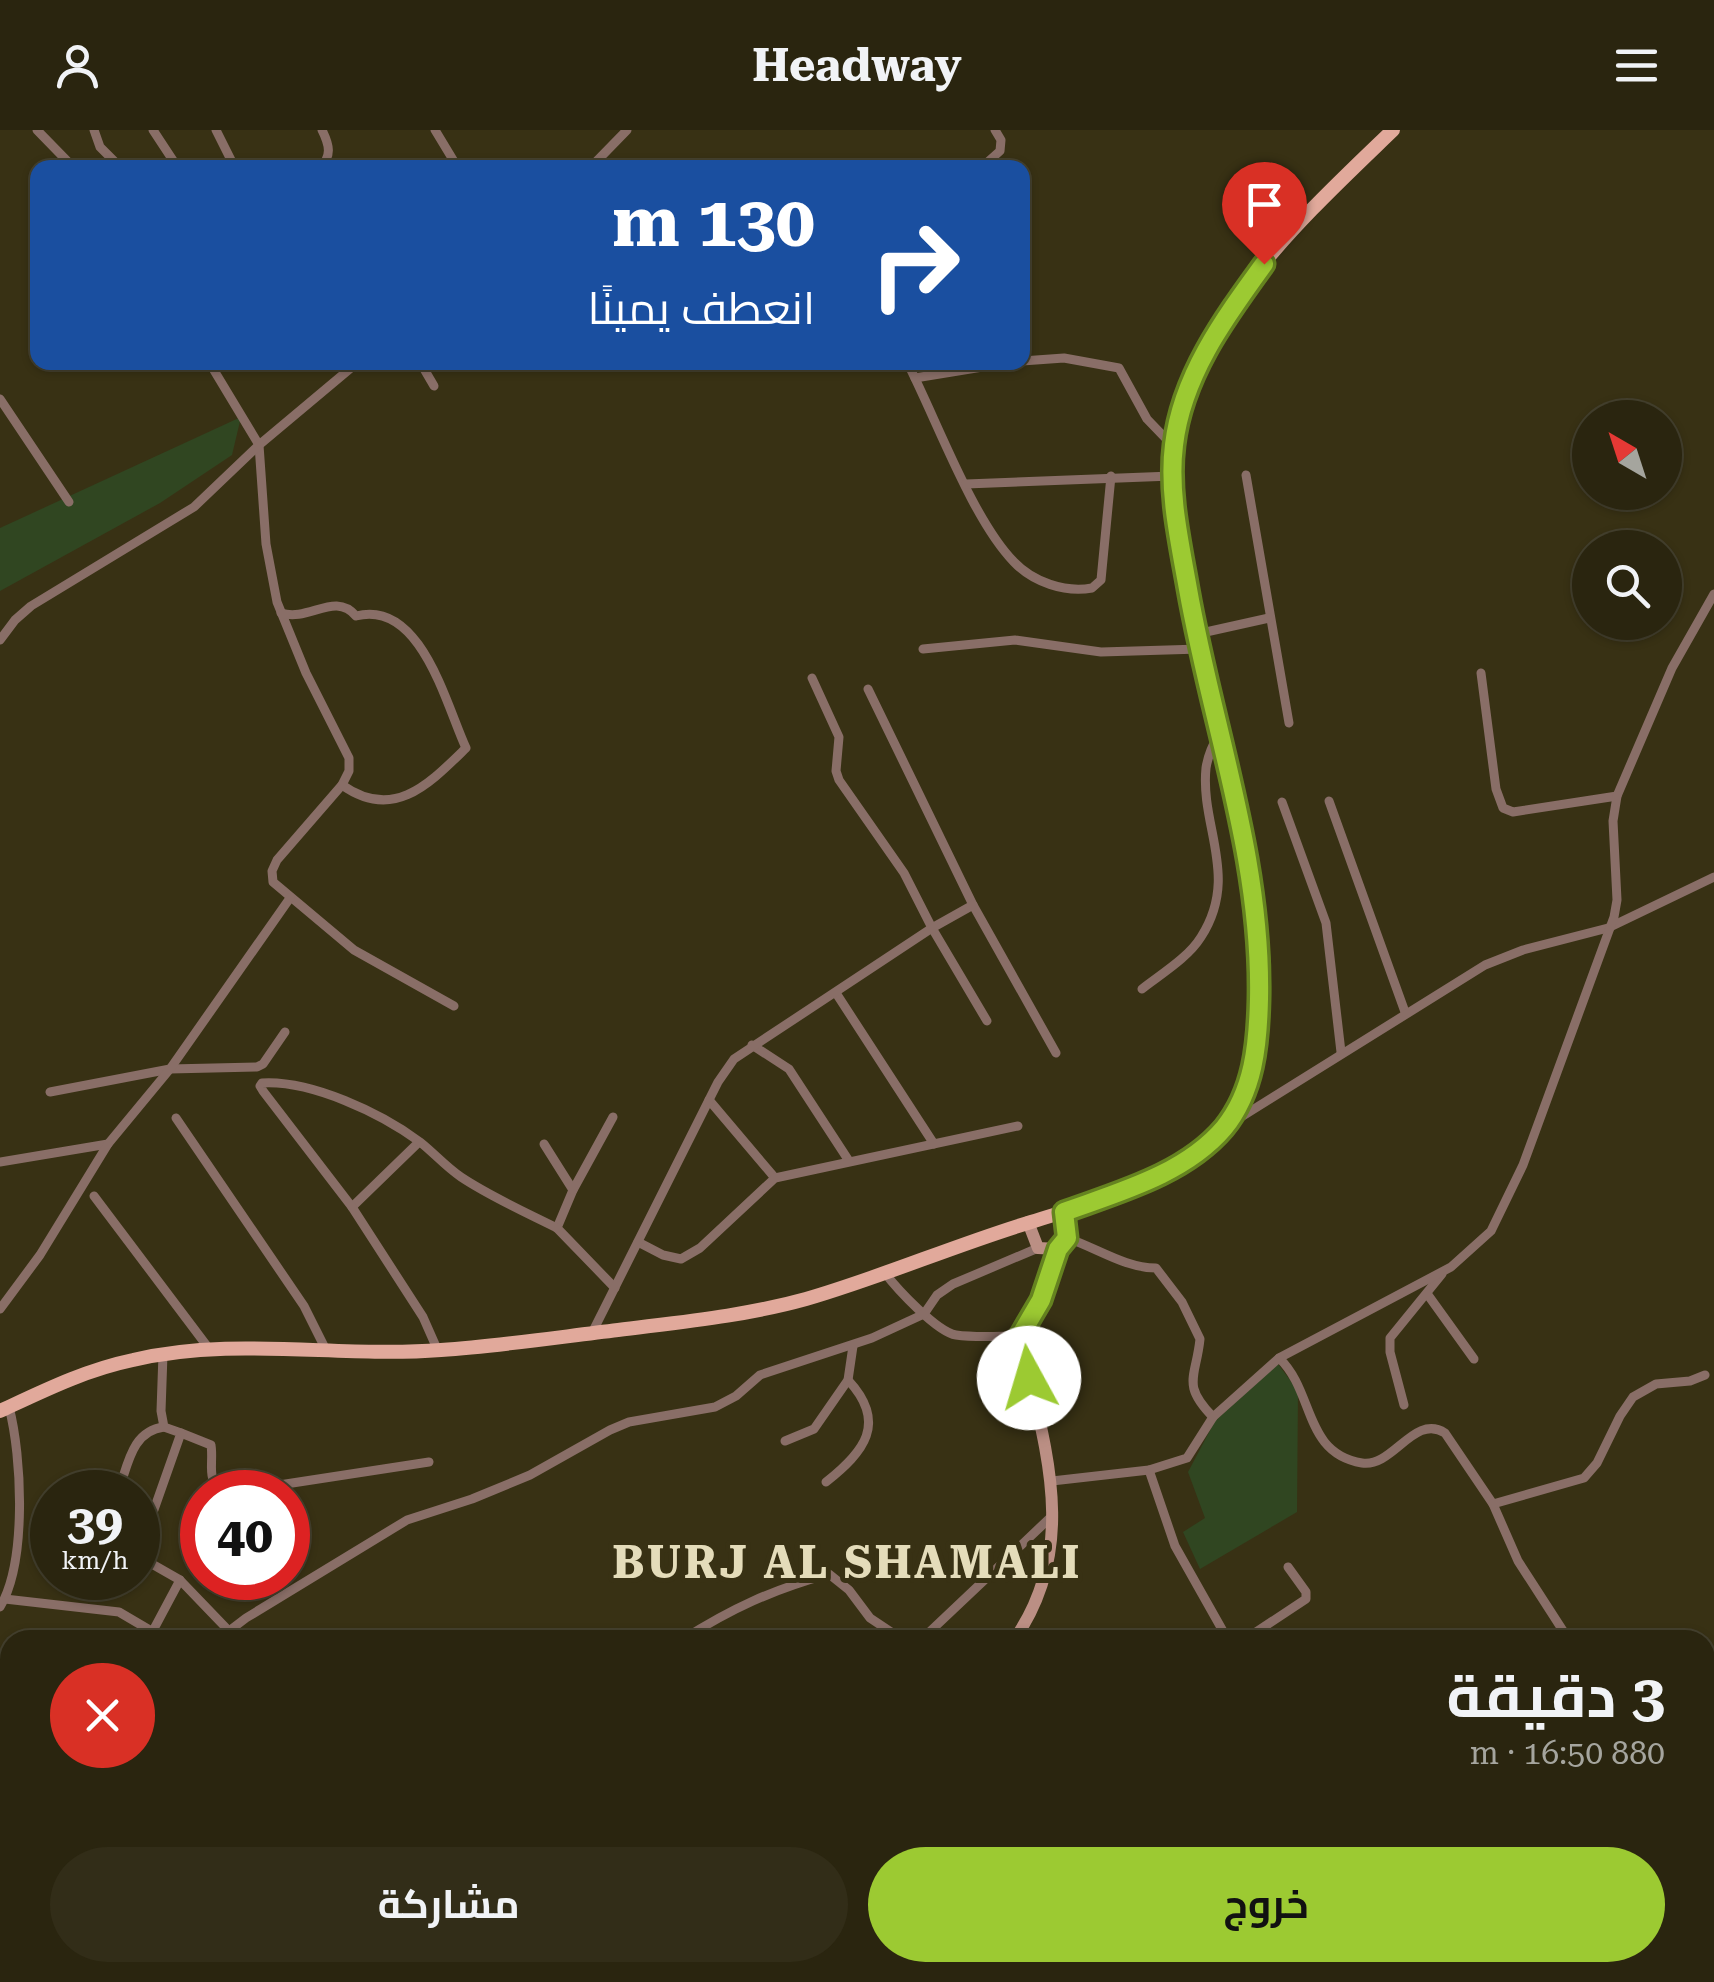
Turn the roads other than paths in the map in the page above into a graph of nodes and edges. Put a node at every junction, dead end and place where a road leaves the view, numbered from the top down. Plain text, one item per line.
1 (37, 130) edge
2 (94, 130) edge
3 (153, 130) edge
4 (216, 130) edge
5 (322, 130) edge
6 (435, 130) edge
7 (627, 130) edge
8 (995, 130) edge
9 (1394, 130) edge
10 (66, 160) edge
11 (113, 160) edge
12 (173, 160) edge
13 (231, 160) edge
14 (325, 160) edge
15 (453, 160) edge
16 (598, 160) edge
17 (990, 160) edge
18 (1030, 360) edge
19 (214, 370) edge
20 (348, 370) edge
21 (425, 370) edge
22 (911, 370) edge
23 (964, 370) edge
24 (915, 378) junction
25 (434, 386) dead end
26 (0, 399) edge
27 (259, 444) junction
28 (1174, 446) junction
29 (1246, 475) dead end
30 (1111, 476) junction
31 (1172, 476) junction
32 (966, 484) junction
33 (70, 502) dead end
34 (1712, 599) edge
35 (281, 613) junction
36 (1269, 618) junction
37 (0, 640) edge
38 (1198, 642) junction
39 (923, 649) dead end
40 (1481, 673) dead end
41 (812, 678) dead end
42 (868, 690) dead end
43 (1289, 723) dead end
44 (1220, 731) junction
45 (342, 785) junction
46 (1617, 796) junction
47 (1329, 801) dead end
48 (1282, 802) dead end
49 (1714, 878) edge
50 (290, 898) junction
51 (974, 905) junction
52 (932, 928) junction
53 (1608, 928) junction
54 (1142, 989) dead end
55 (836, 993) junction
56 (454, 1006) dead end
57 (1406, 1012) junction
58 (987, 1021) dead end
59 (285, 1032) dead end
60 (752, 1045) junction
61 (1341, 1052) junction
62 (1056, 1054) dead end
63 (170, 1069) junction
64 (50, 1092) dead end
65 (709, 1100) junction
66 (614, 1117) dead end
67 (176, 1118) dead end
68 (1018, 1126) dead end
69 (1225, 1126) junction
70 (419, 1142) junction
71 (108, 1144) junction
72 (544, 1144) dead end
73 (934, 1144) junction
74 (849, 1161) junction
75 (0, 1162) edge
76 (775, 1178) junction
77 (573, 1190) junction
78 (94, 1196) dead end
79 (352, 1207) junction
80 (1064, 1212) junction
81 (1028, 1222) junction
82 (557, 1228) junction
83 (638, 1242) junction
84 (1062, 1244) junction
85 (1038, 1248) junction
86 (1444, 1270) junction
87 (885, 1273) junction
88 (615, 1288) junction
89 (1428, 1295) junction
90 (0, 1309) edge
91 (924, 1314) junction
92 (592, 1333) junction
93 (1020, 1336) junction
94 (854, 1346) junction
95 (210, 1350) junction
96 (438, 1350) junction
97 (327, 1352) junction
98 (163, 1354) junction
99 (1278, 1358) junction
100 (1474, 1359) dead end
101 (1706, 1375) dead end
102 (848, 1380) junction
103 (1404, 1405) dead end
104 (4, 1409) edge
105 (1213, 1416) junction
106 (164, 1427) junction
107 (181, 1433) junction
108 (785, 1441) dead end
109 (429, 1462) dead end
110 (126, 1470) edge
111 (211, 1470) edge
112 (1149, 1470) junction
113 (310, 1480) edge
114 (1052, 1481) junction
115 (826, 1482) dead end
116 (160, 1493) edge
117 (1493, 1504) junction
118 (1052, 1516) junction
119 (1288, 1567) dead end
120 (160, 1569) edge
121 (180, 1580) joint
122 (197, 1600) edge
123 (3, 1603) edge
124 (142, 1630) edge
125 (153, 1630) edge
126 (222, 1630) edge
127 (236, 1630) edge
128 (700, 1630) edge
129 (889, 1630) edge
130 (932, 1630) edge
131 (1021, 1630) edge
132 (1222, 1630) edge
133 (1259, 1630) edge
134 (1563, 1630) edge
135 (0, 1891) edge
136 (0, 1914) edge

1 - 10 street
2 - 11 street
3 - 12 street
4 - 13 street
5 - 14 street
6 - 15 street
7 - 16 street
8 - 17 street
9 - 28 main road
18 - 28 street
19 - 27 street
20 - 27 street
21 - 25 street
22 - 24 street
23 - 24 street
24 - 32 street
26 - 33 street
27 - 35 street
27 - 37 street
28 - 31 main road
29 - 36 street
30 - 31 street
30 - 32 street
30 - 32 street
31 - 38 main road
34 - 46 street
35 - 45 street
35 - 45 street
36 - 38 street
36 - 43 street
38 - 39 street
38 - 44 main road
40 - 46 street
41 - 52 street
42 - 51 street
44 - 54 street
44 - 69 main road
45 - 50 street
46 - 53 street
47 - 57 street
48 - 61 street
49 - 53 street
50 - 56 street
50 - 63 street
51 - 52 street
51 - 62 street
52 - 55 street
52 - 58 street
53 - 57 street
53 - 86 street
55 - 60 street
55 - 73 street
57 - 61 street
59 - 63 street
60 - 65 street
60 - 74 street
61 - 69 street
63 - 64 street
63 - 71 street
65 - 76 street
65 - 83 street
66 - 77 street
67 - 97 street
68 - 73 street
69 - 80 main road
70 - 79 street
70 - 79 street
70 - 82 street
71 - 75 street
71 - 90 street
72 - 77 street
73 - 74 street
74 - 76 street
76 - 83 street
77 - 82 street
78 - 95 street
79 - 96 street
80 - 81 main road
80 - 84 street
81 - 85 street
81 - 87 main road
82 - 88 street
83 - 88 street
84 - 85 street
84 - 93 street
84 - 105 street
85 - 91 street
86 - 89 street
86 - 99 street
87 - 91 street
87 - 92 main road
88 - 92 street
89 - 100 street
89 - 103 street
91 - 93 street
91 - 94 street
92 - 96 main road
93 - 114 street
94 - 102 street
94 - 127 street
95 - 97 main road
95 - 98 main road
96 - 97 main road
98 - 104 main road
98 - 106 street
99 - 105 street
99 - 117 street
101 - 117 street
102 - 108 street
102 - 115 street
104 - 123 street
105 - 112 street
106 - 107 street
106 - 110 street
107 - 111 street
107 - 116 street
109 - 113 street
112 - 114 street
112 - 132 street
114 - 118 street
117 - 134 street
118 - 130 street
118 - 131 street
119 - 133 street
120 - 121 street
121 - 125 street
122 - 126 street
123 - 124 street
128 - 129 street
135 - 136 street

